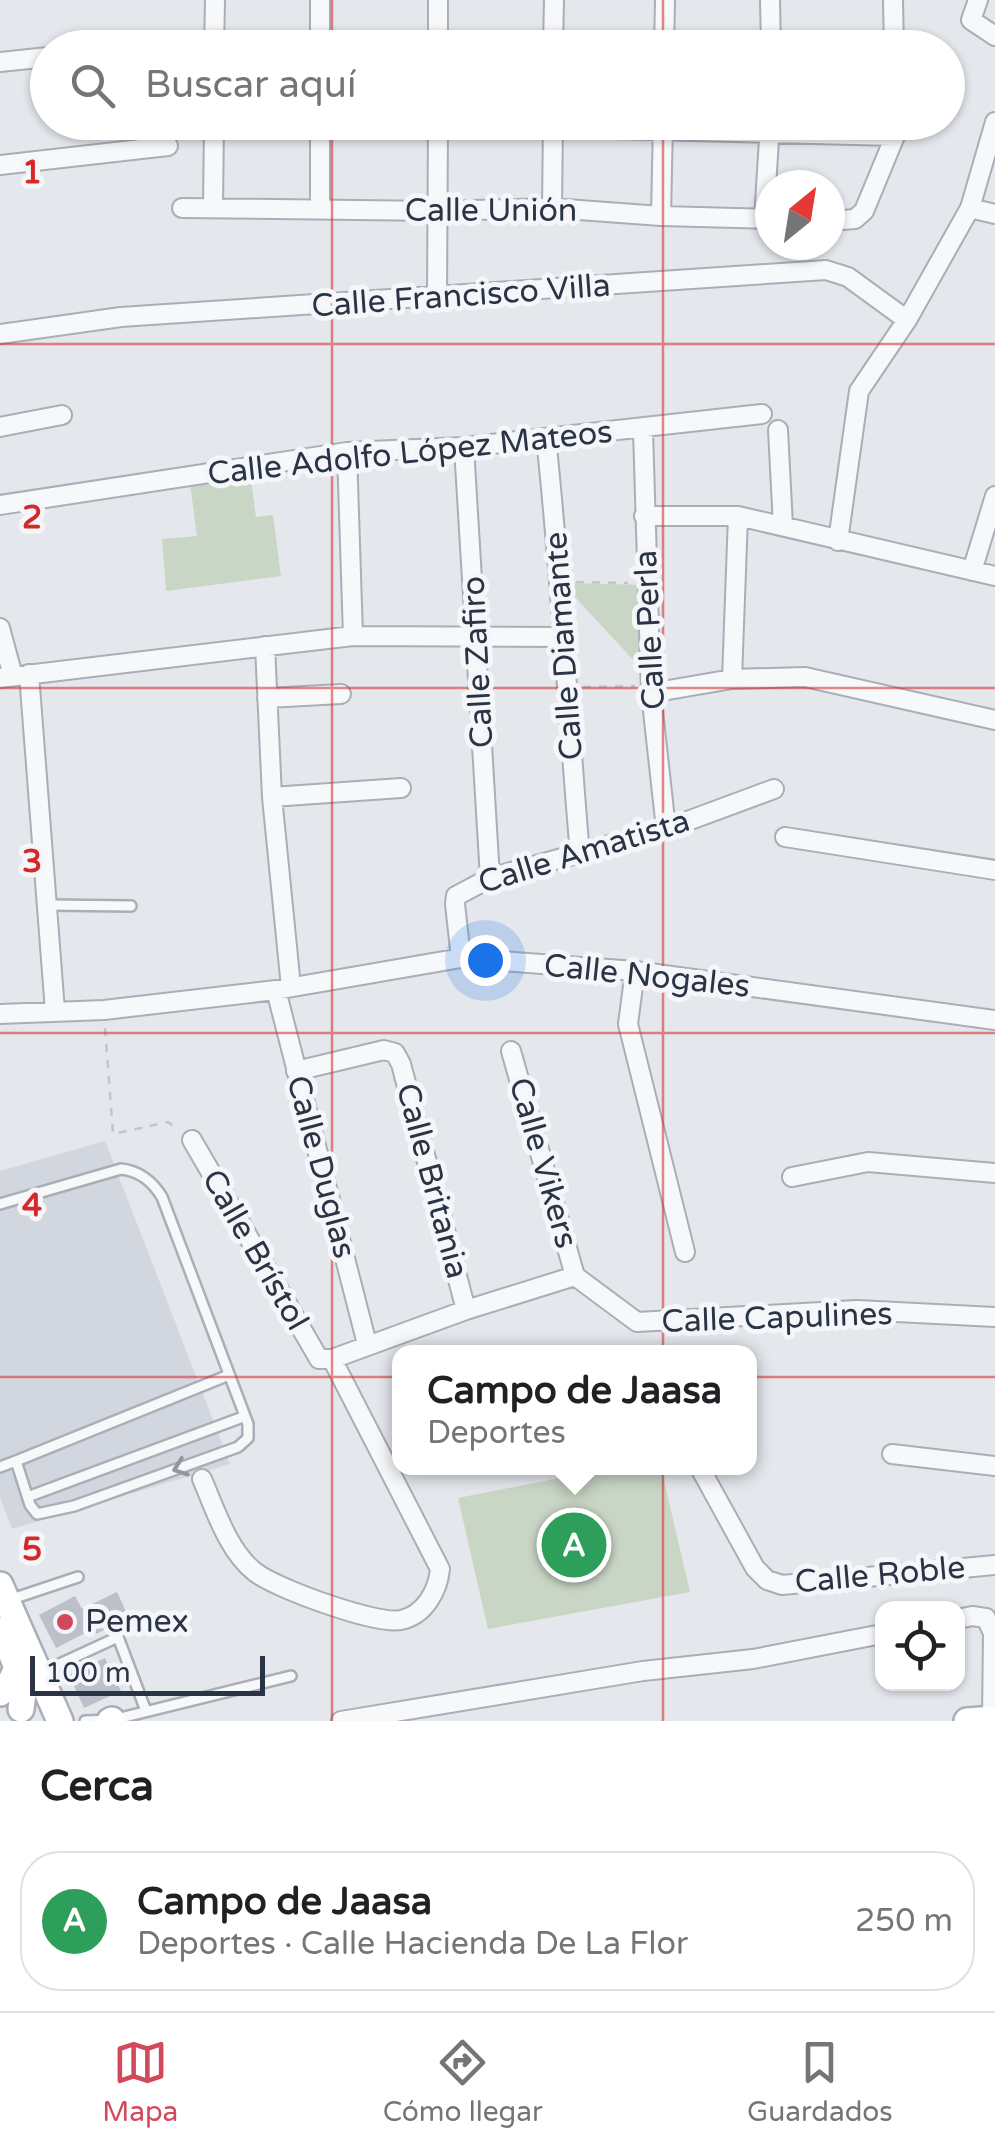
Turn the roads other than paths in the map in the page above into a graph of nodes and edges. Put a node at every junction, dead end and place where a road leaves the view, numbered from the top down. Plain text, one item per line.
1 (215, 0) edge
2 (320, 0) edge
3 (438, 0) edge
4 (554, 0) edge
5 (665, 0) edge
6 (770, 0) edge
7 (894, 0) edge
8 (978, 0) edge
9 (214, 30) edge
10 (320, 30) edge
11 (438, 30) edge
12 (553, 30) edge
13 (664, 30) edge
14 (771, 30) edge
15 (894, 30) edge
16 (995, 36) edge
17 (30, 60) edge
18 (0, 62) edge
19 (995, 122) edge
20 (214, 140) edge
21 (323, 140) edge
22 (438, 140) edge
23 (553, 140) edge
24 (663, 140) edge
25 (770, 140) edge
26 (891, 140) edge
27 (168, 146) dead end
28 (0, 165) edge
29 (769, 170) edge
30 (182, 208) dead end
31 (213, 208) junction
32 (552, 208) junction
33 (970, 208) junction
34 (320, 210) junction
35 (438, 210) junction
36 (995, 214) edge
37 (661, 216) junction
38 (755, 219) edge
39 (845, 220) edge
40 (437, 298) junction
41 (908, 320) junction
42 (0, 334) edge
43 (762, 414) dead end
44 (62, 415) dead end
45 (0, 427) edge
46 (642, 430) junction
47 (778, 430) dead end
48 (546, 438) junction
49 (464, 447) junction
50 (347, 452) junction
51 (995, 496) edge
52 (0, 506) edge
53 (644, 516) junction
54 (738, 516) junction
55 (783, 526) junction
56 (838, 541) junction
57 (972, 571) junction
58 (995, 576) edge
59 (0, 628) edge
60 (478, 634) junction
61 (352, 636) junction
62 (565, 637) junction
63 (265, 646) junction
64 (14, 676) edge
65 (732, 679) junction
66 (652, 689) junction
67 (341, 694) dead end
68 (267, 698) junction
69 (995, 720) edge
70 (402, 788) dead end
71 (774, 789) dead end
72 (272, 797) junction
73 (666, 829) junction
74 (785, 837) dead end
75 (580, 855) junction
76 (995, 870) edge
77 (490, 878) junction
78 (48, 904) junction
79 (130, 906) dead end
80 (462, 958) junction
81 (635, 971) junction
82 (284, 988) junction
83 (54, 1011) junction
84 (0, 1014) edge
85 (995, 1020) edge
86 (512, 1051) dead end
87 (296, 1071) junction
88 (192, 1140) road end
89 (995, 1173) edge
90 (792, 1177) dead end
91 (0, 1204) edge
92 (685, 1252) dead end
93 (575, 1276) junction
94 (466, 1310) junction
95 (995, 1318) edge
96 (368, 1344) junction
97 (326, 1359) junction
98 (230, 1376) junction
99 (242, 1417) junction
100 (892, 1454) dead end
101 (16, 1461) junction
102 (995, 1466) edge
103 (0, 1467) edge
104 (704, 1475) edge
105 (202, 1478) dead end
106 (30, 1496) junction
107 (995, 1565) edge
108 (78, 1577) dead end
109 (2, 1604) edge
110 (965, 1618) edge
111 (875, 1635) edge
112 (27, 1661) junction
113 (291, 1676) dead end
114 (7, 1706) edge
115 (146, 1711) junction
116 (56, 1712) edge
117 (985, 1719) edge
118 (111, 1720) edge
119 (85, 1721) edge
120 (341, 1721) edge

1 - 9 street
2 - 10 street
3 - 11 street
4 - 12 street
5 - 13 street
6 - 14 street
7 - 15 street
8 - 16 street
17 - 18 street
19 - 33 street
20 - 31 street
21 - 34 street
22 - 35 street
23 - 32 street
24 - 37 street
25 - 29 street
26 - 39 street
27 - 28 street
30 - 31 street, Calle Unión
31 - 34 street, Calle Unión
32 - 35 street, Calle Unión
32 - 37 street, Calle Unión
33 - 36 street
33 - 41 street
34 - 35 street, Calle Unión
35 - 40 street
37 - 38 street, Calle Unión
40 - 41 street, Calle Francisco Villa
40 - 42 street, Calle Francisco Villa
41 - 56 street
43 - 46 street, Calle Adolfo López Mateos
44 - 45 street
46 - 48 street, Calle Adolfo López Mateos
46 - 53 street, Calle Perla
47 - 55 street
48 - 49 street, Calle Adolfo López Mateos
48 - 62 street, Calle Diamante
49 - 50 street, Calle Adolfo López Mateos
49 - 60 street, Calle Zafiro
50 - 52 street, Calle Adolfo López Mateos
50 - 61 street
51 - 57 street
53 - 54 street
53 - 66 street, Calle Perla
54 - 55 street
54 - 65 street
55 - 56 street
56 - 57 street
57 - 58 street
59 - 64 street
60 - 61 street
60 - 62 street
60 - 77 street, Calle Zafiro
61 - 63 street
62 - 75 street, Calle Diamante
63 - 64 street
63 - 68 street, Calle Duglas
64 - 78 street
65 - 66 street
65 - 69 street
66 - 73 street, Calle Perla
67 - 68 street
68 - 72 street, Calle Duglas
70 - 72 street
71 - 73 street, Calle Amatista
72 - 82 street, Calle Duglas
73 - 75 street, Calle Amatista
74 - 76 street
75 - 77 street, Calle Amatista
77 - 80 street, Calle Amatista
78 - 79 lane
78 - 83 street
80 - 81 street, Calle Nogales
80 - 82 street, Calle Nogales
81 - 85 street, Calle Nogales
81 - 92 street
82 - 83 street, Calle Nogales
82 - 87 street, Calle Duglas
83 - 84 street, Calle Nogales
86 - 93 street, Calle Vikers
87 - 94 street, Calle Britania
87 - 96 street, Calle Duglas
88 - 97 street, Calle Brístol
89 - 90 street
91 - 98 lane
93 - 94 street
93 - 95 street, Calle Capulines
94 - 96 street
96 - 97 street
97 - 105 street, Calle Brístol
98 - 99 lane
98 - 101 lane
99 - 106 lane
99 -> 106 lane
100 - 102 street
101 - 103 lane
101 - 106 lane
104 - 107 street, Calle Roble
108 - 109 lane
109 - 112 street
110 - 117 street
111 - 120 street
112 - 114 street
112 - 115 lane
112 - 116 street
113 - 115 lane
114 - 116 street
115 - 118 lane
118 - 119 lane

